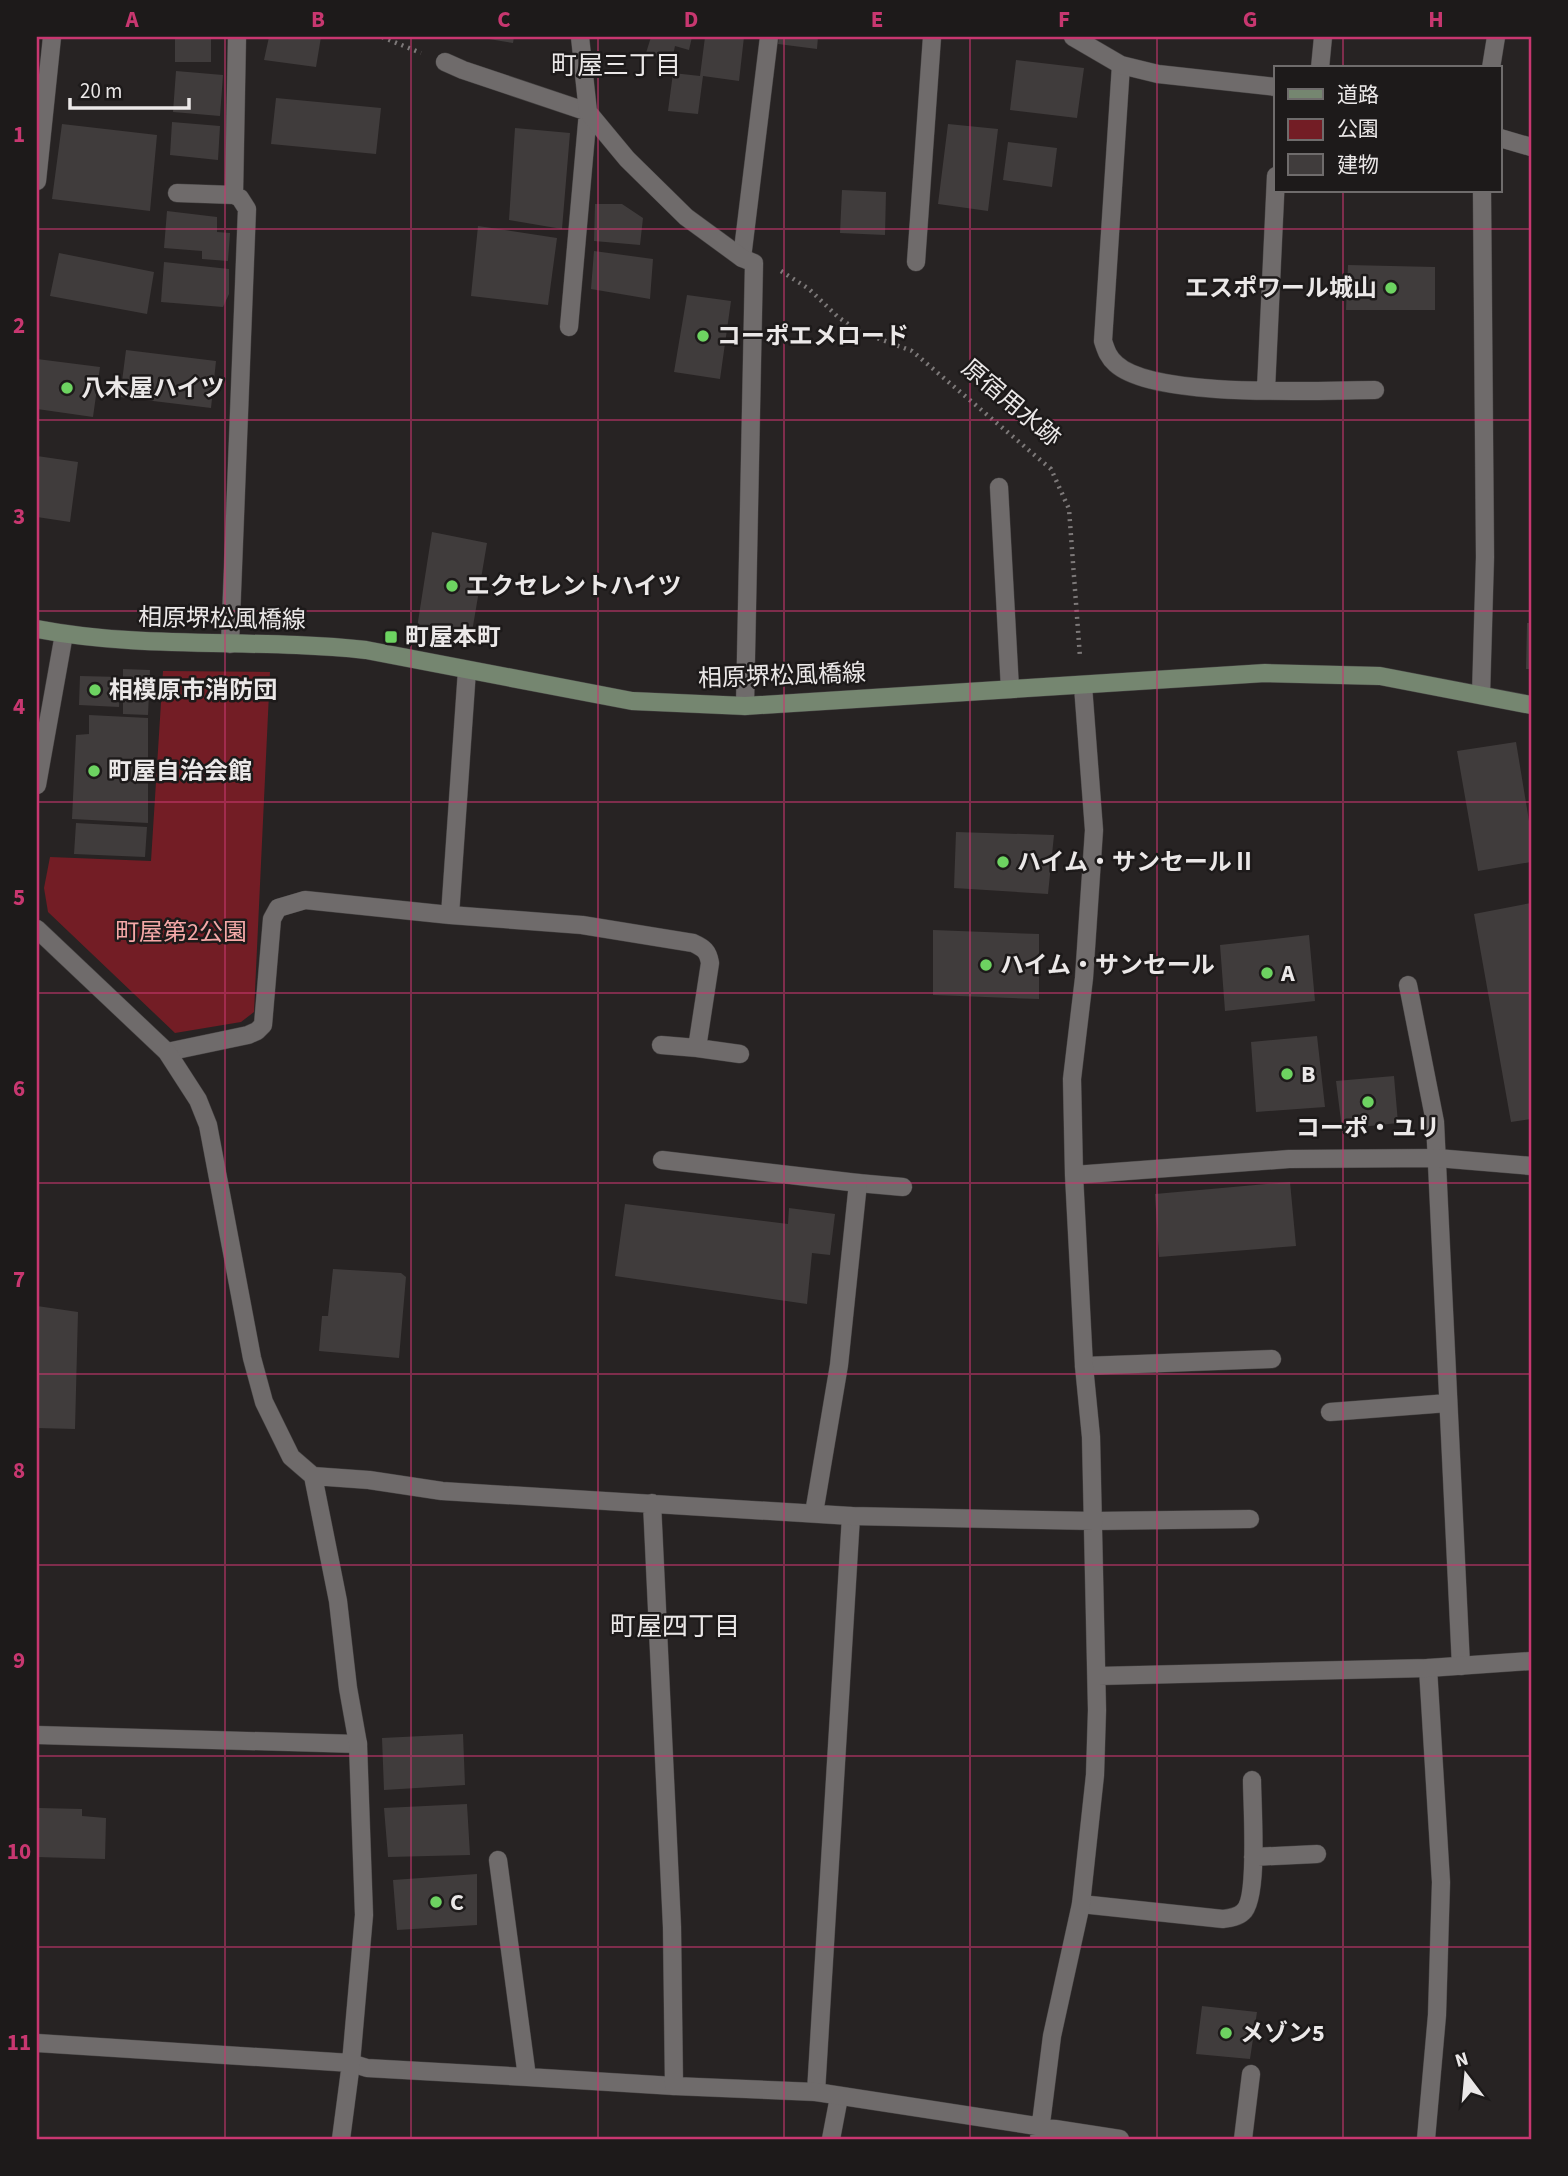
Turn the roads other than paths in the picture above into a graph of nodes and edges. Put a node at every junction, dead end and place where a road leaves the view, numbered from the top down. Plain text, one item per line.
1 (51, 37) edge
2 (237, 37) edge
3 (580, 37) edge
4 (769, 37) edge
5 (932, 37) edge
6 (1073, 37) edge
7 (1323, 37) edge
8 (1496, 37) edge
9 (445, 62) road end
10 (1121, 65) junction
11 (1320, 66) edge
12 (1491, 66) edge
13 (1274, 87) edge
14 (588, 112) junction
15 (1502, 139) edge
16 (1531, 147) edge
17 (37, 181) edge
18 (1275, 192) edge
19 (1482, 192) edge
20 (177, 193) dead end
21 (234, 195) junction
22 (748, 260) junction
23 (916, 262) dead end
24 (569, 327) dead end
25 (1266, 390) junction
26 (1375, 390) dead end
27 (999, 487) dead end
28 (37, 629) edge
29 (64, 634) junction
30 (230, 644) junction
31 (467, 670) junction
32 (1083, 686) junction
33 (1010, 689) junction
34 (1481, 695) junction
35 (1531, 705) edge
36 (745, 706) junction
37 (37, 785) edge
38 (450, 915) junction
39 (37, 929) edge
40 (1408, 985) dead end
41 (661, 1045) dead end
42 (697, 1048) junction
43 (167, 1052) junction
44 (740, 1054) dead end
45 (1437, 1158) junction
46 (662, 1160) dead end
47 (1531, 1166) edge
48 (1074, 1175) junction
49 (858, 1183) junction
50 (903, 1187) dead end
51 (1272, 1359) dead end
52 (1084, 1366) junction
53 (1448, 1403) junction
54 (1330, 1412) dead end
55 (313, 1476) junction
56 (652, 1503) junction
57 (814, 1513) junction
58 (851, 1516) junction
59 (1250, 1519) dead end
60 (1094, 1521) junction
61 (1531, 1661) edge
62 (1461, 1666) junction
63 (1429, 1668) junction
64 (1098, 1675) junction
65 (37, 1735) edge
66 (358, 1744) junction
67 (1252, 1780) dead end
68 (1317, 1854) dead end
69 (1253, 1857) junction
70 (498, 1860) dead end
71 (1081, 1904) junction
72 (37, 2043) edge
73 (351, 2063) junction
74 (1251, 2074) dead end
75 (527, 2077) junction
76 (674, 2086) junction
77 (816, 2092) junction
78 (839, 2097) junction
79 (1040, 2133) edge
80 (345, 2138) edge
81 (831, 2139) edge
82 (1120, 2139) edge
83 (1243, 2139) edge
84 (1426, 2139) edge

1 - 17 street
2 - 21 street
3 - 14 street
4 - 22 street
5 - 23 street
6 - 10 street
7 - 11 street
8 - 12 street
9 - 14 street
10 - 13 street
10 - 25 street
14 - 22 street
14 - 24 street
15 - 16 street
18 - 25 street
19 - 34 street
20 - 21 street
21 - 30 street
22 - 36 street
25 - 26 street
27 - 33 street
28 - 29 street, 相原堺松風橋線
29 - 30 street, 相原堺松風橋線
29 - 37 street
30 - 31 street, 相原堺松風橋線
31 - 36 street, 相原堺松風橋線
31 - 38 street
32 - 33 street, 相原堺松風橋線
32 - 34 street, 相原堺松風橋線
32 - 48 street
33 - 36 street, 相原堺松風橋線
34 - 35 street, 相原堺松風橋線
38 - 42 street
38 - 43 street
39 - 43 street
40 - 45 street
41 - 42 street
42 - 44 street
43 - 55 street
45 - 47 street
45 - 48 street
45 - 53 street
46 - 49 street
48 - 52 street
49 - 50 street
49 - 57 street
51 - 52 street
52 - 60 street
53 - 54 street
53 - 62 street
55 - 56 street
55 - 66 street
56 - 57 street
56 - 76 street
57 - 58 street
58 - 60 street
58 - 77 street
59 - 60 street
60 - 64 street
61 - 62 street
62 - 63 street
63 - 64 street
63 - 84 street
64 - 71 street
65 - 66 street
66 - 73 street
67 - 69 street
68 - 69 street
69 - 71 street
70 - 75 street
71 - 79 street
72 - 73 street
73 - 75 street
73 - 80 street
74 - 83 street
75 - 76 street
76 - 77 street
77 - 78 street
78 - 79 street
78 - 81 street
79 - 82 street

